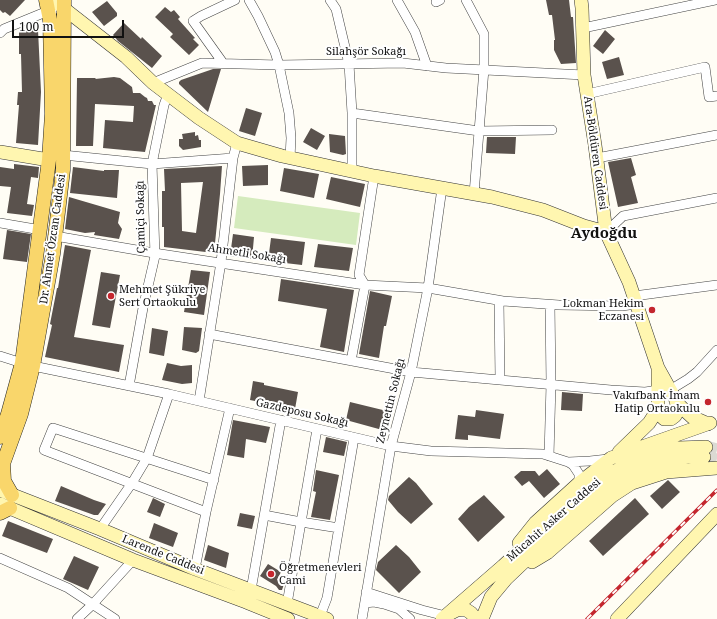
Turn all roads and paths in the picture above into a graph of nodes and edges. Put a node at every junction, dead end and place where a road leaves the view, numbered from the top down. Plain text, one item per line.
1 (235, 0) edge
2 (249, 0) edge
3 (330, 0) edge
4 (397, 0) edge
5 (466, 0) edge
6 (581, 0) edge
7 (715, 0) edge
8 (57, 6) edge
9 (583, 28) junction
10 (0, 33) edge
11 (224, 63) junction
12 (349, 64) junction
13 (278, 65) junction
14 (427, 66) junction
15 (484, 69) junction
16 (584, 75) junction
17 (153, 83) junction
18 (168, 94) junction
19 (587, 94) junction
20 (717, 96) edge
21 (352, 112) junction
22 (552, 130) dead end
23 (479, 131) junction
24 (717, 135) edge
25 (237, 143) junction
26 (0, 152) edge
27 (63, 155) junction
28 (233, 158) junction
29 (290, 158) junction
30 (597, 158) junction
31 (49, 160) junction
32 (152, 164) junction
33 (352, 172) junction
34 (374, 176) junction
35 (442, 188) junction
36 (474, 194) junction
37 (717, 198) edge
38 (0, 223) edge
39 (41, 230) junction
40 (606, 232) junction
41 (55, 236) junction
42 (154, 253) junction
43 (221, 262) junction
44 (365, 285) junction
45 (717, 285) edge
46 (432, 289) junction
47 (635, 300) junction
48 (499, 301) junction
49 (550, 304) junction
50 (209, 334) junction
51 (717, 350) edge
52 (0, 356) edge
53 (351, 361) junction
54 (28, 365) junction
55 (411, 372) junction
56 (500, 379) junction
57 (551, 384) junction
58 (129, 386) junction
59 (668, 393) junction
60 (169, 394) junction
61 (199, 401) junction
62 (230, 408) junction
63 (658, 409) junction
64 (4, 413) edge
65 (281, 420) junction
66 (713, 423) edge
67 (317, 429) junction
68 (0, 437) edge
69 (354, 438) junction
70 (391, 446) junction
71 (705, 452) tunnel mouth
72 (549, 456) junction
73 (613, 457) junction
74 (147, 458) junction
75 (568, 462) junction
76 (2, 468) edge
77 (717, 468) edge
78 (214, 480) junction
79 (132, 483) junction
80 (579, 483) junction
81 (4, 502) edge
82 (206, 512) junction
83 (717, 514) edge
84 (264, 515) junction
85 (301, 522) junction
86 (339, 528) junction
87 (100, 529) junction
88 (0, 558) edge
89 (133, 560) junction
90 (509, 567) junction
91 (195, 569) junction
92 (251, 590) junction
93 (366, 592) junction
94 (365, 603) junction
95 (287, 604) junction
96 (92, 605) junction
97 (444, 617) edge
98 (324, 618) edge
99 (78, 619) edge
100 (115, 619) edge
101 (288, 619) edge
102 (362, 619) edge
103 (410, 619) edge
104 (476, 619) edge
105 (482, 619) edge
106 (617, 619) edge

1 - 11 street
2 - 13 street
3 - 12 street
4 - 14 street
5 - 15 street
6 - 9 main road, Ara-Böldüren Caddesi
7 - 9 street
8 - 10 street
8 - 17 main road
8 - 27 main road, Dr. Ahmet Özcan Caddesi
8 - 31 main road, Dr. Ahmet Özcan Caddesi
9 - 16 main road, Ara-Böldüren Caddesi
11 - 13 street, Silahşör Sokağı
11 - 17 street, Silahşör Sokağı
12 - 13 street, Silahşör Sokağı
12 - 14 street, Silahşör Sokağı
12 - 21 street
13 - 29 street
14 - 15 street, Silahşör Sokağı
15 - 16 street, Silahşör Sokağı
15 - 23 street
16 - 19 main road, Ara-Böldüren Caddesi
17 - 18 main road
18 - 25 main road
18 - 32 street, Çamiçi Sokağı
19 - 20 street
19 - 30 main road, Ara-Böldüren Caddesi
21 - 23 street
21 - 33 street
22 - 23 street
23 - 36 street
24 - 30 street
25 - 28 street
25 - 29 main road
26 - 31 main road
27 - 32 street
27 - 41 main road, Dr. Ahmet Özcan Caddesi
28 - 32 street
28 - 43 street
29 - 33 main road
30 - 40 main road, Ara-Böldüren Caddesi
31 - 39 main road, Dr. Ahmet Özcan Caddesi
32 - 42 street, Çamiçi Sokağı
33 - 34 main road
34 - 35 main road
34 - 44 street
35 - 36 main road
35 - 46 street, Zeynettin Sokağı
36 - 40 main road
37 - 40 street
38 - 39 street
39 - 54 main road, Dr. Ahmet Özcan Caddesi
40 - 47 main road, Ara-Böldüren Caddesi
41 - 42 street, Ahmetli Sokağı
41 - 54 main road, Dr. Ahmet Özcan Caddesi
42 - 43 street, Ahmetli Sokağı
42 - 58 street, Çamiçi Sokağı
43 - 44 street, Ahmetli Sokağı
43 - 50 street
44 - 46 street, Ahmetli Sokağı
44 - 53 street
45 - 47 street, Ahmetli Sokağı
46 - 48 street, Ahmetli Sokağı
46 - 55 street, Zeynettin Sokağı
47 - 49 street, Ahmetli Sokağı
47 - 59 main road, Ara-Böldüren Caddesi
48 - 49 street, Ahmetli Sokağı
48 - 56 street
49 - 57 street
50 - 53 street
50 - 61 street
51 - 59 street
52 - 54 street, Gazdeposu Sokağı
53 - 55 street
54 - 58 street, Gazdeposu Sokağı
54 - 64 main road, Dr. Ahmet Özcan Caddesi
54 - 76 main road, Dr. Ahmet Özcan Caddesi
55 - 56 street
55 - 70 street, Zeynettin Sokağı
56 - 57 street
57 - 59 street
57 - 72 street
58 - 60 street, Gazdeposu Sokağı
59 - 63 main road, Ara-Böldüren Caddesi
59 - 63 main road
59 - 66 main road, Ara-Böldüren Caddesi
60 - 61 street, Gazdeposu Sokağı
60 - 74 street
61 - 62 street, Gazdeposu Sokağı
62 - 65 street, Gazdeposu Sokağı
62 - 78 street
63 - 73 main road
64 - 68 main road, Dr. Ahmet Özcan Caddesi
65 - 67 street, Gazdeposu Sokağı
65 - 84 street
66 - 73 main road
67 - 69 street, Gazdeposu Sokağı
67 - 85 street
69 - 70 street, Gazdeposu Sokağı
69 - 86 street
70 - 72 street, Gazdeposu Sokağı
70 - 93 street, Zeynettin Sokağı
71 - 90 main road, Mücahit Asker Caddesi
72 - 75 street, Gazdeposu Sokağı
73 - 75 street
73 - 80 main road
74 - 78 street
74 - 79 street
74 - 79 street
75 - 80 street
76 - 81 main road
77 - 90 main road
78 - 82 street
79 - 82 street
79 - 87 street
80 - 90 main road
81 - 87 main road, Larende Caddesi
81 - 89 main road, Larende Caddesi
82 - 91 street
83 - 106 main road
84 - 85 street
84 - 92 street
85 - 86 street
85 - 95 street
86 - 98 street
87 - 91 main road, Larende Caddesi
88 - 96 street
89 - 96 street
89 - 101 main road, Larende Caddesi
90 - 97 main road, Mücahit Asker Caddesi
90 - 105 main road, Mücahit Asker Caddesi
91 - 92 main road, Larende Caddesi
92 - 95 main road, Larende Caddesi
93 - 94 street, Zeynettin Sokağı
93 - 97 street
94 - 102 street, Zeynettin Sokağı
94 - 103 street
95 - 98 main road, Larende Caddesi
96 - 99 street
96 - 100 street
97 - 104 main road

